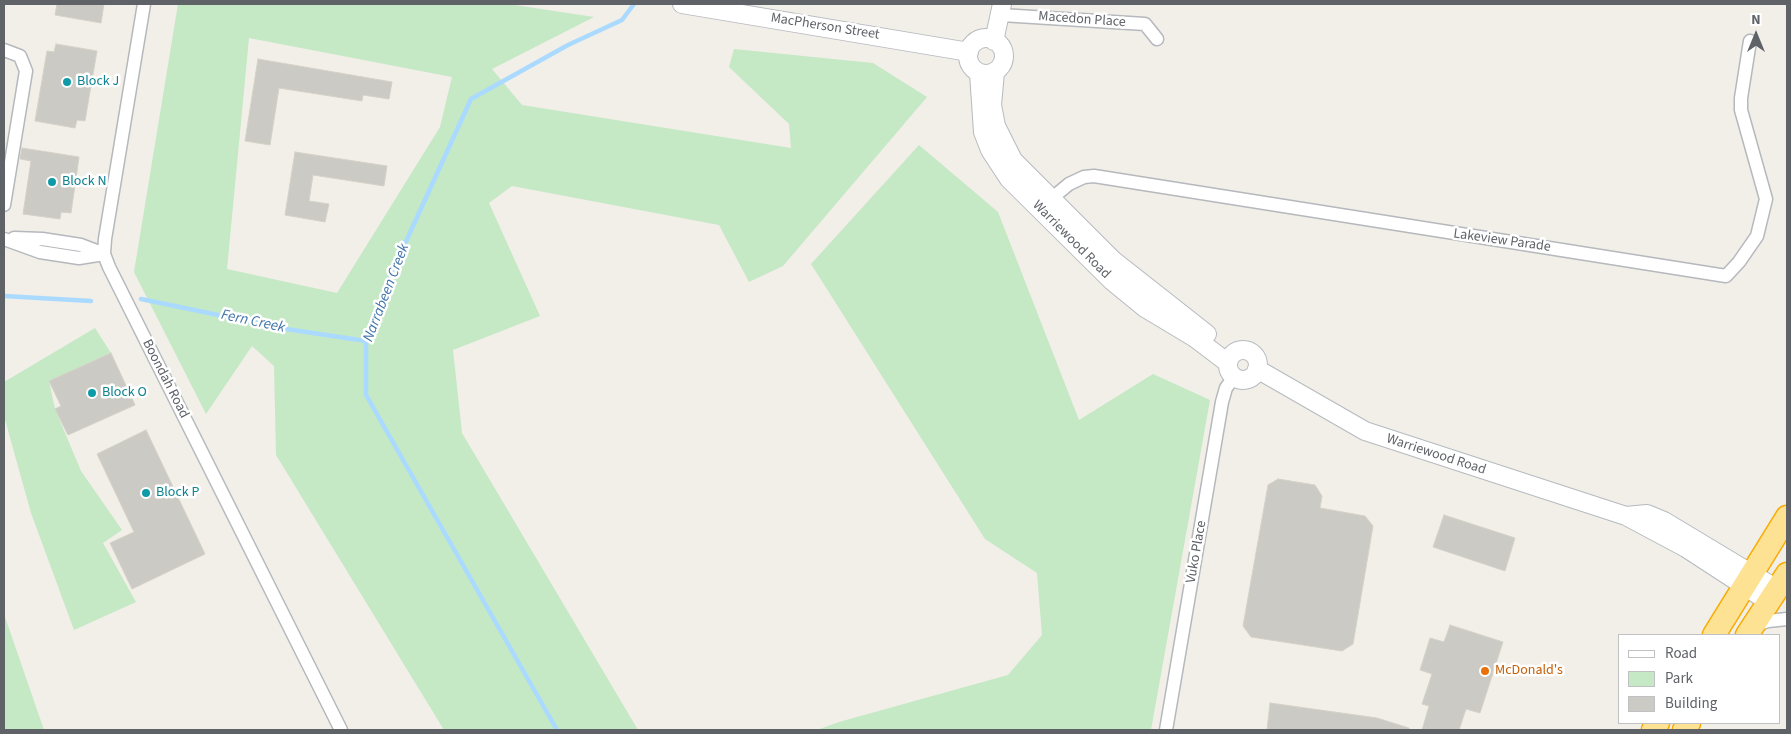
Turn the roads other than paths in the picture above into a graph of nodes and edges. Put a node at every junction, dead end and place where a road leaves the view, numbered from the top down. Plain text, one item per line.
1 (144, 4) edge
2 (682, 4) edge
3 (1001, 10) edge
4 (1157, 39) dead end
5 (994, 41) junction
6 (1750, 41) dead end
7 (4, 50) edge
8 (969, 52) junction
9 (987, 72) junction
10 (1045, 204) junction
11 (4, 206) edge
12 (4, 238) edge
13 (104, 254) junction
14 (1232, 364) junction
15 (1257, 369) junction
16 (1787, 517) edge
17 (1748, 580) junction
18 (1780, 590) edge
19 (1787, 619) edge
20 (1750, 631) edge
21 (1715, 634) edge
22 (341, 730) edge
23 (1166, 730) edge

1 - 13 street, Boondah Road
2 - 8 street, MacPherson Street
3 - 4 street, Macedon Place
3 - 5 street
5 - 8 street
5 - 9 street
6 - 10 street, Lakeview Parade
7 - 11 street
8 - 9 street
9 - 10 street, Warriewood Road
10 - 14 street, Warriewood Road
12 - 13 street
13 - 22 street, Boondah Road
14 - 15 street
14 - 15 street
14 - 23 street, Vuko Place
15 - 17 street, Warriewood Road
16 - 17 highway
17 - 18 street, Warriewood Road
17 - 21 highway
18 - 20 highway
19 - 20 street

